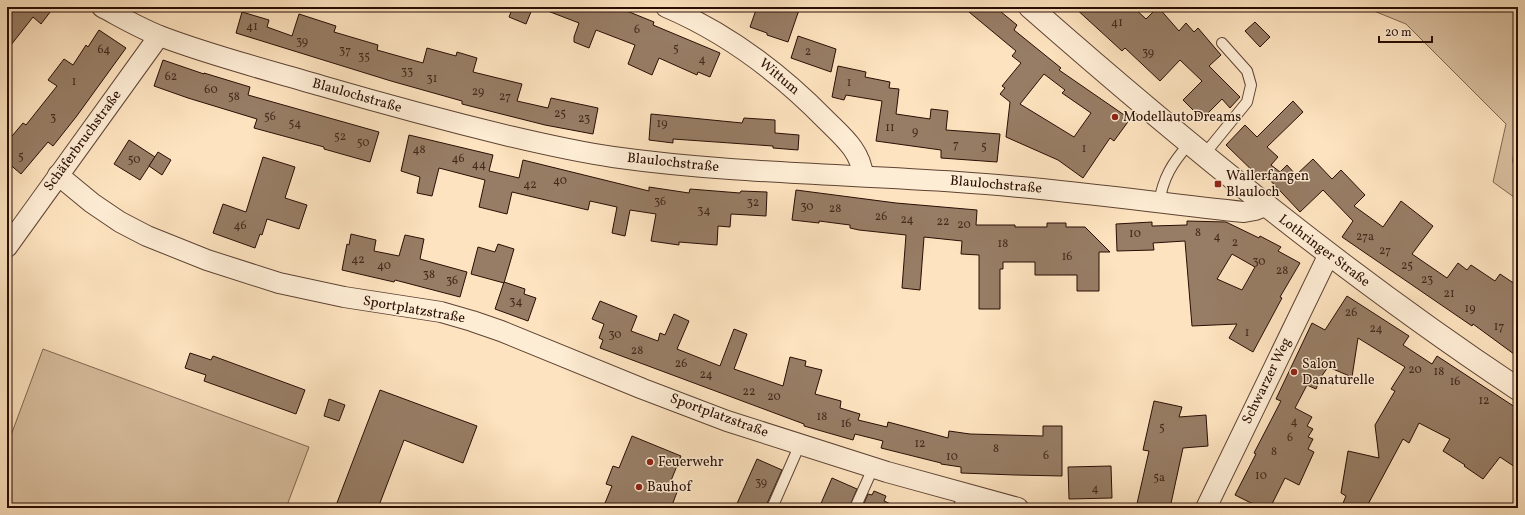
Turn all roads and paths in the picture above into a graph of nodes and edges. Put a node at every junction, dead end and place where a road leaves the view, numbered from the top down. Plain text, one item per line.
1 (666, 7) edge
2 (1030, 7) edge
3 (105, 8) edge
4 (158, 36) junction
5 (1222, 43) dead end
6 (1196, 150) junction
7 (58, 175) junction
8 (863, 176) junction
9 (1159, 203) junction
10 (1265, 206) junction
11 (7, 247) edge
12 (1329, 254) junction
13 (1518, 389) edge
14 (800, 444) junction
15 (873, 468) junction
16 (962, 501) edge
17 (772, 508) edge
18 (855, 508) edge
19 (1018, 508) edge
20 (1206, 508) edge

1 - 8 street, Wittum
2 - 6 street, Lothringer Straße
3 - 4 street, Blaulochstraße
4 - 7 street, Schäferbruchstraße
4 - 8 street, Blaulochstraße
5 - 6 lane
6 - 9 lane
6 - 10 street, Lothringer Straße
7 - 11 street, Schäferbruchstraße
7 - 14 street, Sportplatzstraße
8 - 9 street, Blaulochstraße
9 - 10 street, Blaulochstraße
10 - 12 street, Lothringer Straße
12 - 13 street, Lothringer Straße
12 - 20 street, Schwarzer Weg
14 - 15 street, Sportplatzstraße
14 - 17 lane
15 - 16 street, Sportplatzstraße
15 - 18 lane
16 - 19 street, Sportplatzstraße

